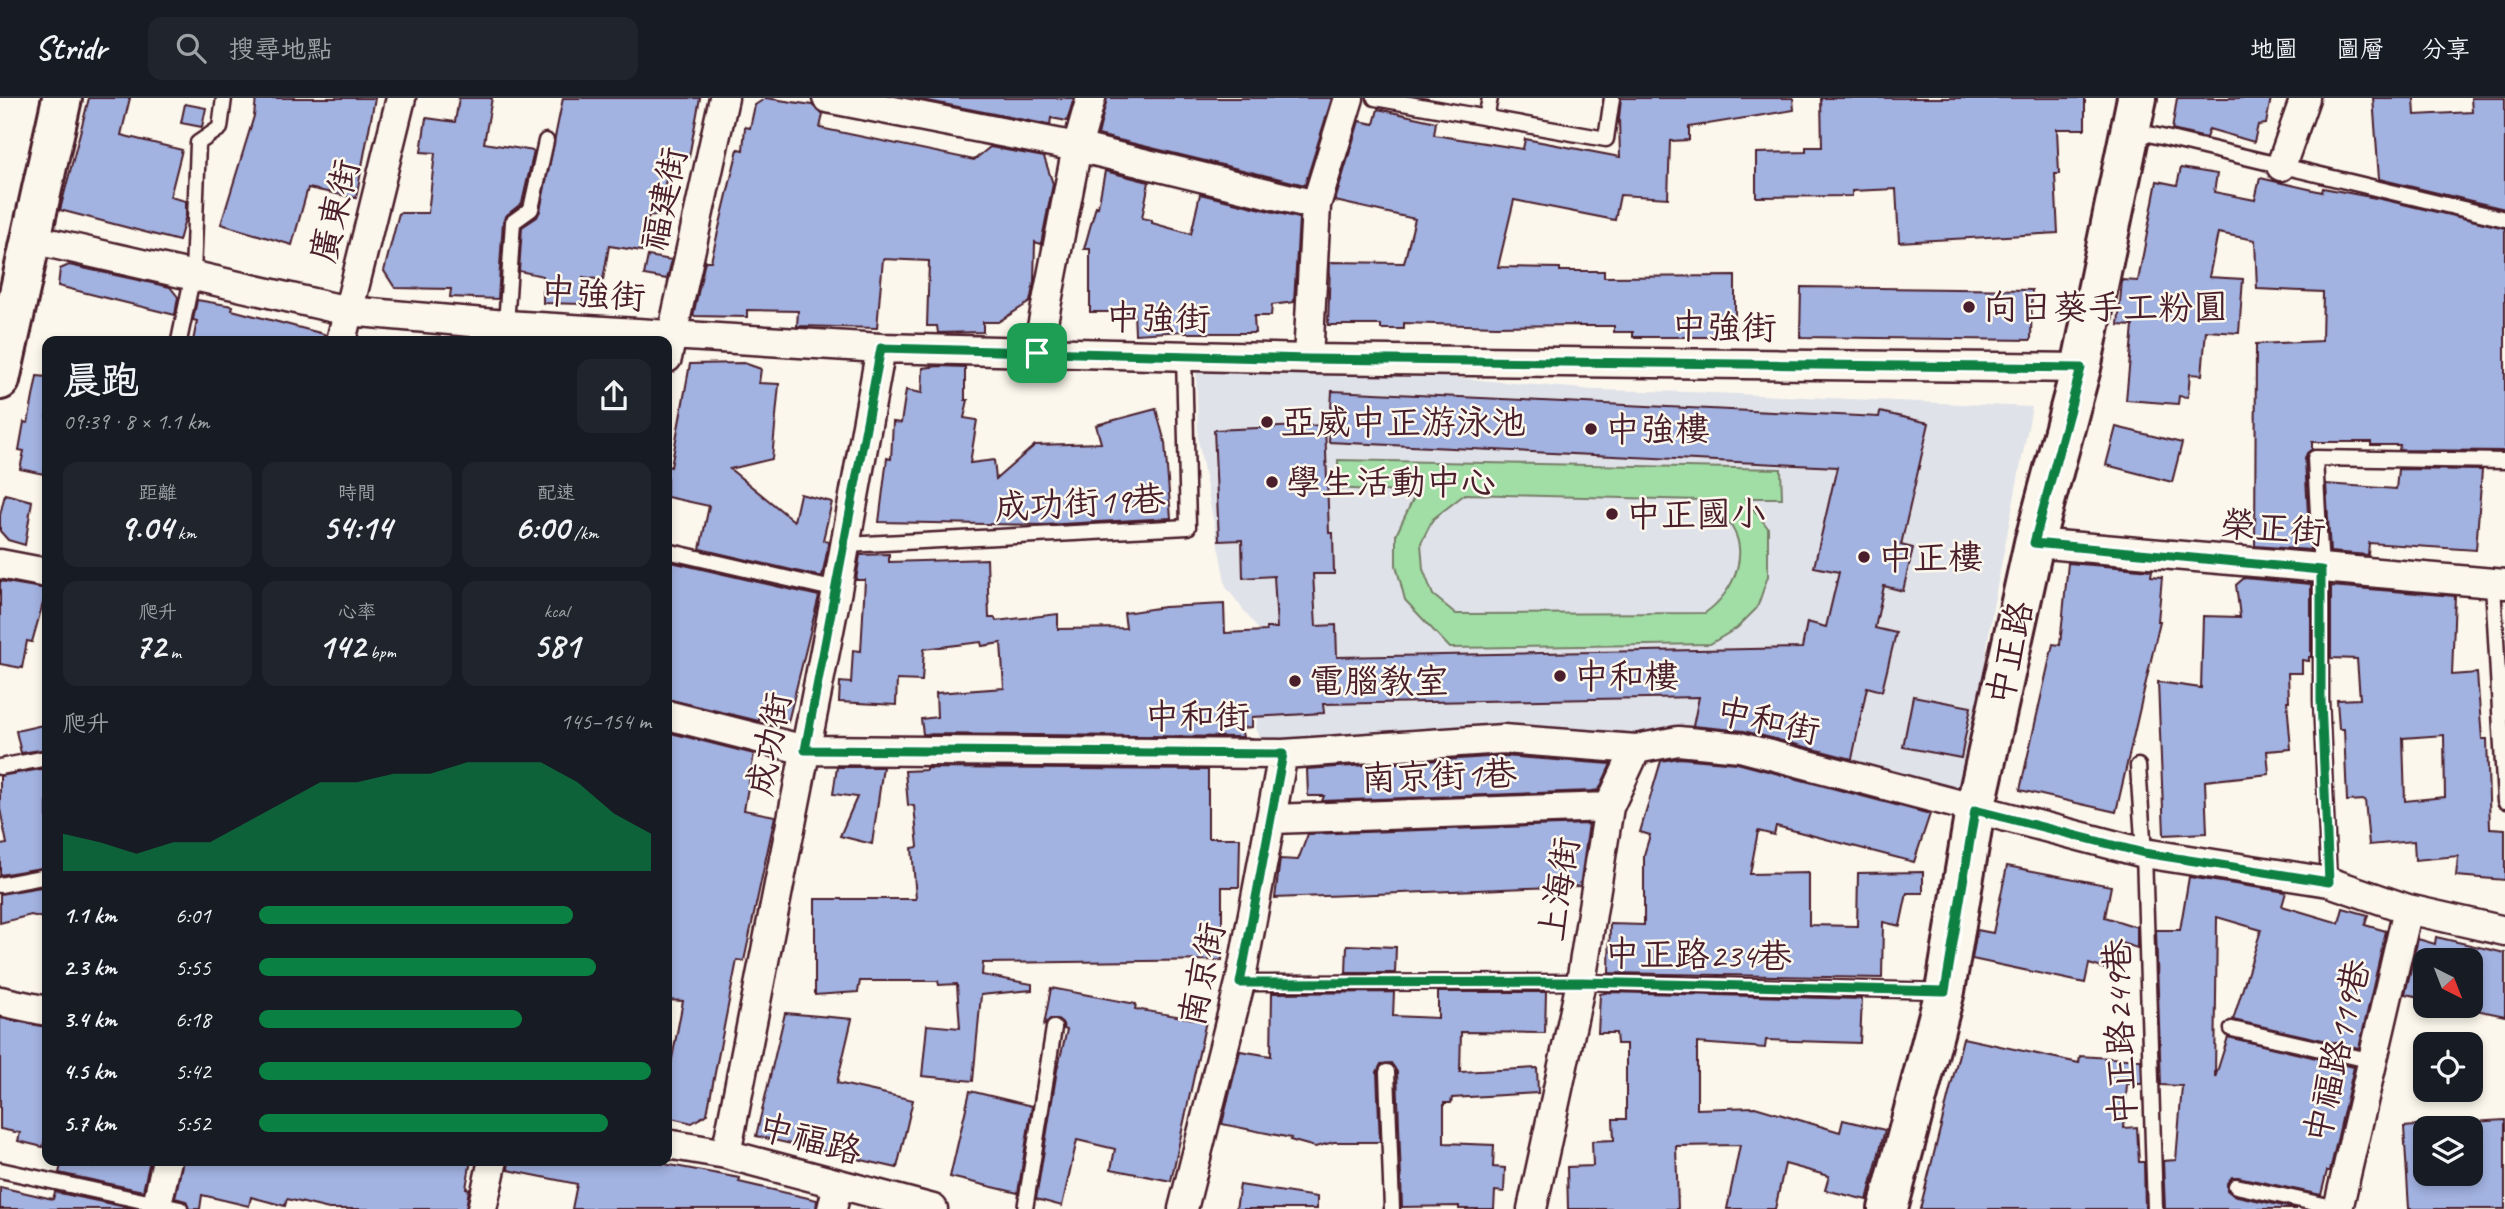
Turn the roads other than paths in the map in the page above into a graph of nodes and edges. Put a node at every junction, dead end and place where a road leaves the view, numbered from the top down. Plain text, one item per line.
1 (62, 98) edge
2 (224, 98) edge
3 (401, 98) edge
4 (724, 98) edge
5 (827, 98) edge
6 (1091, 98) edge
7 (1349, 98) edge
8 (1375, 98) edge
9 (1490, 98) edge
10 (1612, 98) edge
11 (2305, 98) edge
12 (873, 102) edge
13 (2134, 114) edge
14 (1486, 118) junction
15 (546, 141) dead end
16 (1077, 147) junction
17 (2281, 166) junction
18 (1316, 205) junction
19 (2505, 219) edge
20 (32, 239) junction
21 (193, 274) junction
22 (348, 311) junction
23 (506, 326) junction
24 (180, 336) edge
25 (342, 336) edge
26 (584, 336) edge
27 (671, 336) edge
28 (672, 347) edge
29 (881, 348) junction
30 (1037, 353) junction
31 (1184, 355) junction
32 (1308, 359) junction
33 (2081, 368) junction
34 (0, 380) edge
35 (2505, 460) edge
36 (2034, 543) junction
37 (845, 545) junction
38 (672, 552) edge
39 (0, 564) edge
40 (2321, 570) junction
41 (42, 572) edge
42 (2499, 584) edge
43 (837, 590) junction
44 (672, 716) edge
45 (805, 750) junction
46 (1636, 750) junction
47 (1283, 754) junction
48 (42, 759) edge
49 (2138, 766) dead end
50 (0, 767) edge
51 (2505, 801) edge
52 (1609, 807) junction
53 (1975, 810) junction
54 (1272, 819) junction
55 (2144, 853) junction
56 (42, 877) edge
57 (2329, 882) junction
58 (0, 885) edge
59 (2409, 909) junction
60 (2505, 931) edge
61 (1581, 982) junction
62 (1240, 983) junction
63 (1945, 991) junction
64 (0, 1001) edge
65 (42, 1011) edge
66 (1054, 1028) dead end
67 (2232, 1029) dead end
68 (2373, 1061) junction
69 (1387, 1072) dead end
70 (672, 1145) edge
71 (726, 1154) junction
72 (167, 1166) edge
73 (492, 1166) edge
74 (0, 1170) edge
75 (2236, 1186) dead end
76 (835, 1197) edge
77 (164, 1208) edge
78 (482, 1209) edge
79 (933, 1209) edge
80 (1025, 1209) edge
81 (1183, 1209) edge
82 (1392, 1209) edge
83 (1532, 1209) edge
84 (1888, 1209) edge
85 (2155, 1209) edge
86 (2338, 1209) edge

1 - 20 main road
2 - 21 lane
3 - 22 street, 廣東街
4 - 27 street, 福建街
5 - 12 street
6 - 16 street
7 - 18 street
8 - 14 lane
9 - 14 lane
10 - 14 lane
11 - 17 street
12 - 16 street
13 - 17 lane
13 - 33 main road, 中正路
15 - 23 lane
16 - 18 street
16 - 30 street
17 - 19 lane
18 - 32 street
20 - 21 street, 中強街
20 - 34 main road
21 - 22 street, 中強街
21 - 24 lane
22 - 23 street, 中強街
22 - 25 street, 廣東街
23 - 26 street, 中強街
28 - 29 street, 中強街
29 - 30 street, 中強街
29 - 37 street, 成功街
30 - 31 street, 中強街
31 - 32 street, 中強街
31 - 37 lane, 成功街19巷
32 - 33 street, 中強街
33 - 36 main road, 中正路
35 - 40 lane
36 - 40 street, 榮正街
36 - 53 main road, 中正路
37 - 43 street, 成功街
38 - 43 lane
39 - 41 street
40 - 42 street, 榮正街
40 - 57 lane
42 - 51 lane
43 - 45 street, 成功街
44 - 45 street, 中和街
45 - 47 street, 中和街
45 - 71 street, 成功街
46 - 47 street, 中和街
46 - 52 street, 上海街
46 - 53 street, 中和街
47 - 54 street, 南京街
48 - 50 lane
49 - 55 lane, 中正路249巷
52 - 54 street, 南京街1巷
52 - 61 street, 上海街
53 - 55 street, 中和街
53 - 63 main road, 中正路
54 - 62 street, 南京街
55 - 57 street, 中和街
55 - 85 lane, 中正路249巷
56 - 58 lane
57 - 59 street, 中和街
59 - 60 street, 中和街
59 - 68 street, 中福路119巷
61 - 62 lane, 中正路234巷
61 - 63 lane, 中正路234巷
61 - 83 street, 上海街
62 - 81 street, 南京街
63 - 84 main road, 中正路
64 - 65 street
66 - 80 lane
67 - 68 lane
68 - 86 street, 中福路119巷
69 - 82 lane
70 - 71 street, 中福路
71 - 76 street, 中福路
72 - 77 street
73 - 78 street
74 - 77 lane
75 - 86 lane
76 - 79 street, 中福路

